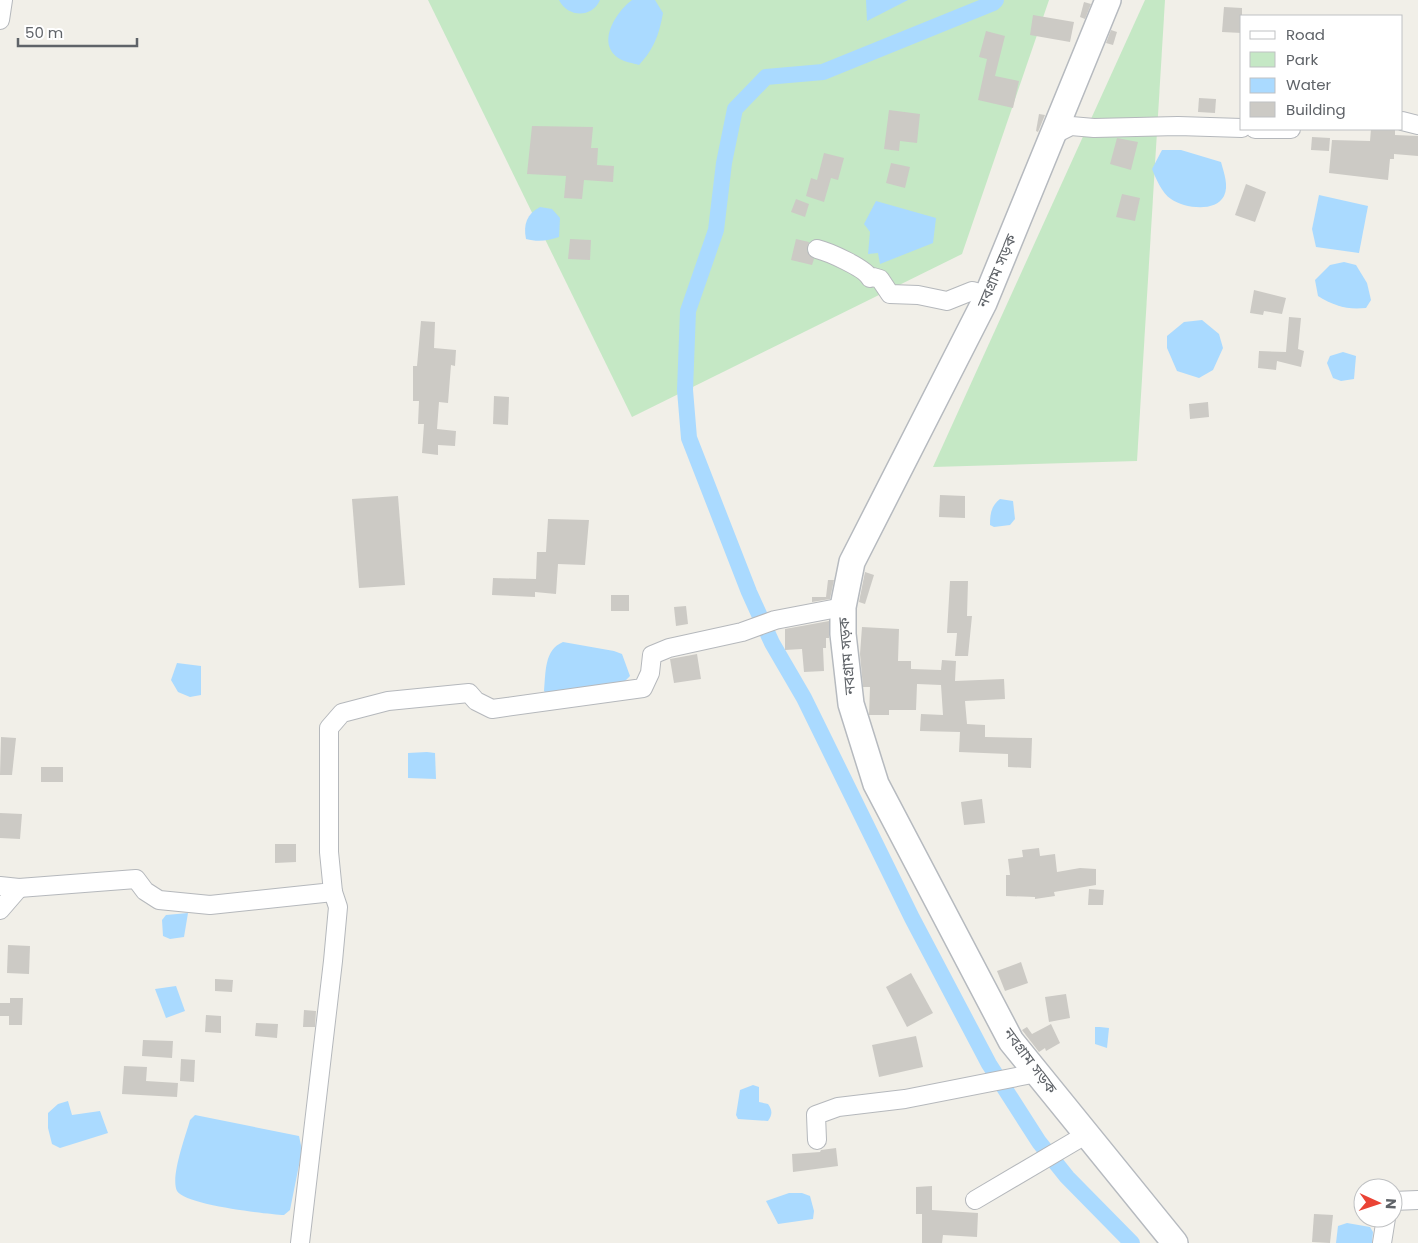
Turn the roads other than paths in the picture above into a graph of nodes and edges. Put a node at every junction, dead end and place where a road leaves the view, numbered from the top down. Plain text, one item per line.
1 (3, 0) edge
2 (1108, 0) edge
3 (0, 20) edge
4 (1403, 122) edge
5 (1418, 125) edge
6 (1240, 128) edge
7 (1053, 135) junction
8 (817, 249) dead end
9 (987, 295) junction
10 (843, 607) junction
11 (0, 886) edge
12 (19, 888) junction
13 (333, 892) junction
14 (0, 910) edge
15 (1037, 1073) junction
16 (1087, 1134) junction
17 (817, 1140) dead end
18 (975, 1200) dead end
19 (1418, 1200) edge
20 (1403, 1201) edge
21 (1384, 1228) edge
22 (300, 1243) edge
23 (1175, 1243) edge
24 (1382, 1243) edge

1 - 3 street
2 - 7 main road, নবগ্রাম সড়ক
4 - 5 street
6 - 7 street
7 - 9 main road, নবগ্রাম সড়ক
8 - 9 street
9 - 10 main road, নবগ্রাম সড়ক
10 - 13 street
10 - 15 main road, নবগ্রাম সড়ক
11 - 12 street
12 - 13 street
12 - 14 street
13 - 22 street
15 - 16 main road, নবগ্রাম সড়ক
15 - 17 street
16 - 18 street
16 - 23 main road, নবগ্রাম সড়ক
19 - 20 street
21 - 24 street

